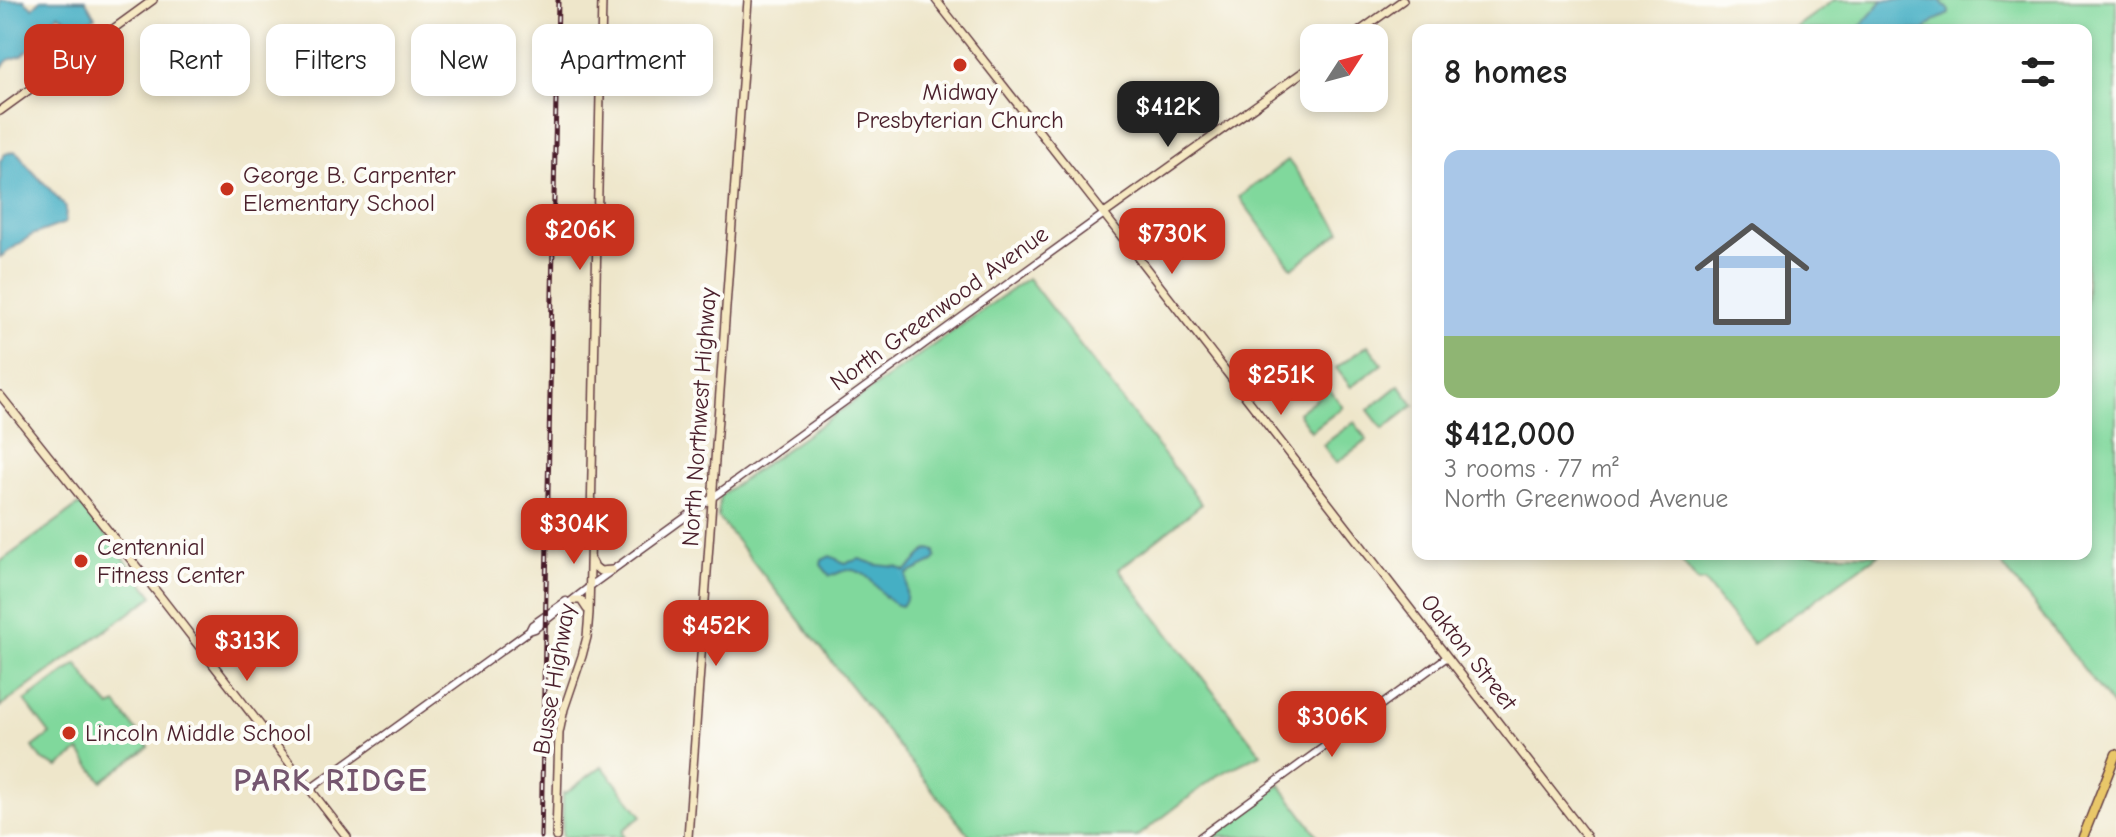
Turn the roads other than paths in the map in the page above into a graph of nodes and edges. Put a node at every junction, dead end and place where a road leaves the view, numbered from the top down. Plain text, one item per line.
1 (153, 0) edge
2 (602, 0) edge
3 (748, 0) edge
4 (936, 0) edge
5 (1403, 0) edge
6 (1370, 24) edge
7 (1300, 74) edge
8 (0, 111) edge
9 (1104, 214) junction
10 (0, 395) edge
11 (713, 497) junction
12 (590, 557) junction
13 (612, 570) junction
14 (589, 587) junction
15 (574, 600) junction
16 (589, 613) junction
17 (529, 631) junction
18 (1447, 657) junction
19 (2116, 754) edge
20 (310, 789) junction
21 (347, 837) edge
22 (556, 837) edge
23 (688, 837) edge
24 (1200, 837) edge
25 (1587, 837) edge
26 (2083, 837) edge

1 - 8 main road
2 - 12 main road, Busse Highway
3 - 11 main road, North Northwest Highway
4 - 9 main road, Oakton Street
5 - 6 main road
7 - 9 main road, North Greenwood Avenue
9 - 11 street, North Greenwood Avenue
9 - 18 main road, Oakton Street
10 - 20 main road
11 - 13 street, North Greenwood Avenue
11 - 23 main road, North Northwest Highway
12 - 13 main road
12 - 14 main road, Busse Highway
13 - 14 street, North Greenwood Avenue
14 - 15 street, North Greenwood Avenue
14 - 16 main road, Busse Highway
14 - 17 street, North Greenwood Avenue
15 - 16 main road
15 - 17 street, North Greenwood Avenue
16 - 22 main road, Busse Highway
17 - 20 street, North Greenwood Avenue
18 - 24 street
18 - 25 main road, Oakton Street
19 - 26 main road
20 - 21 main road

